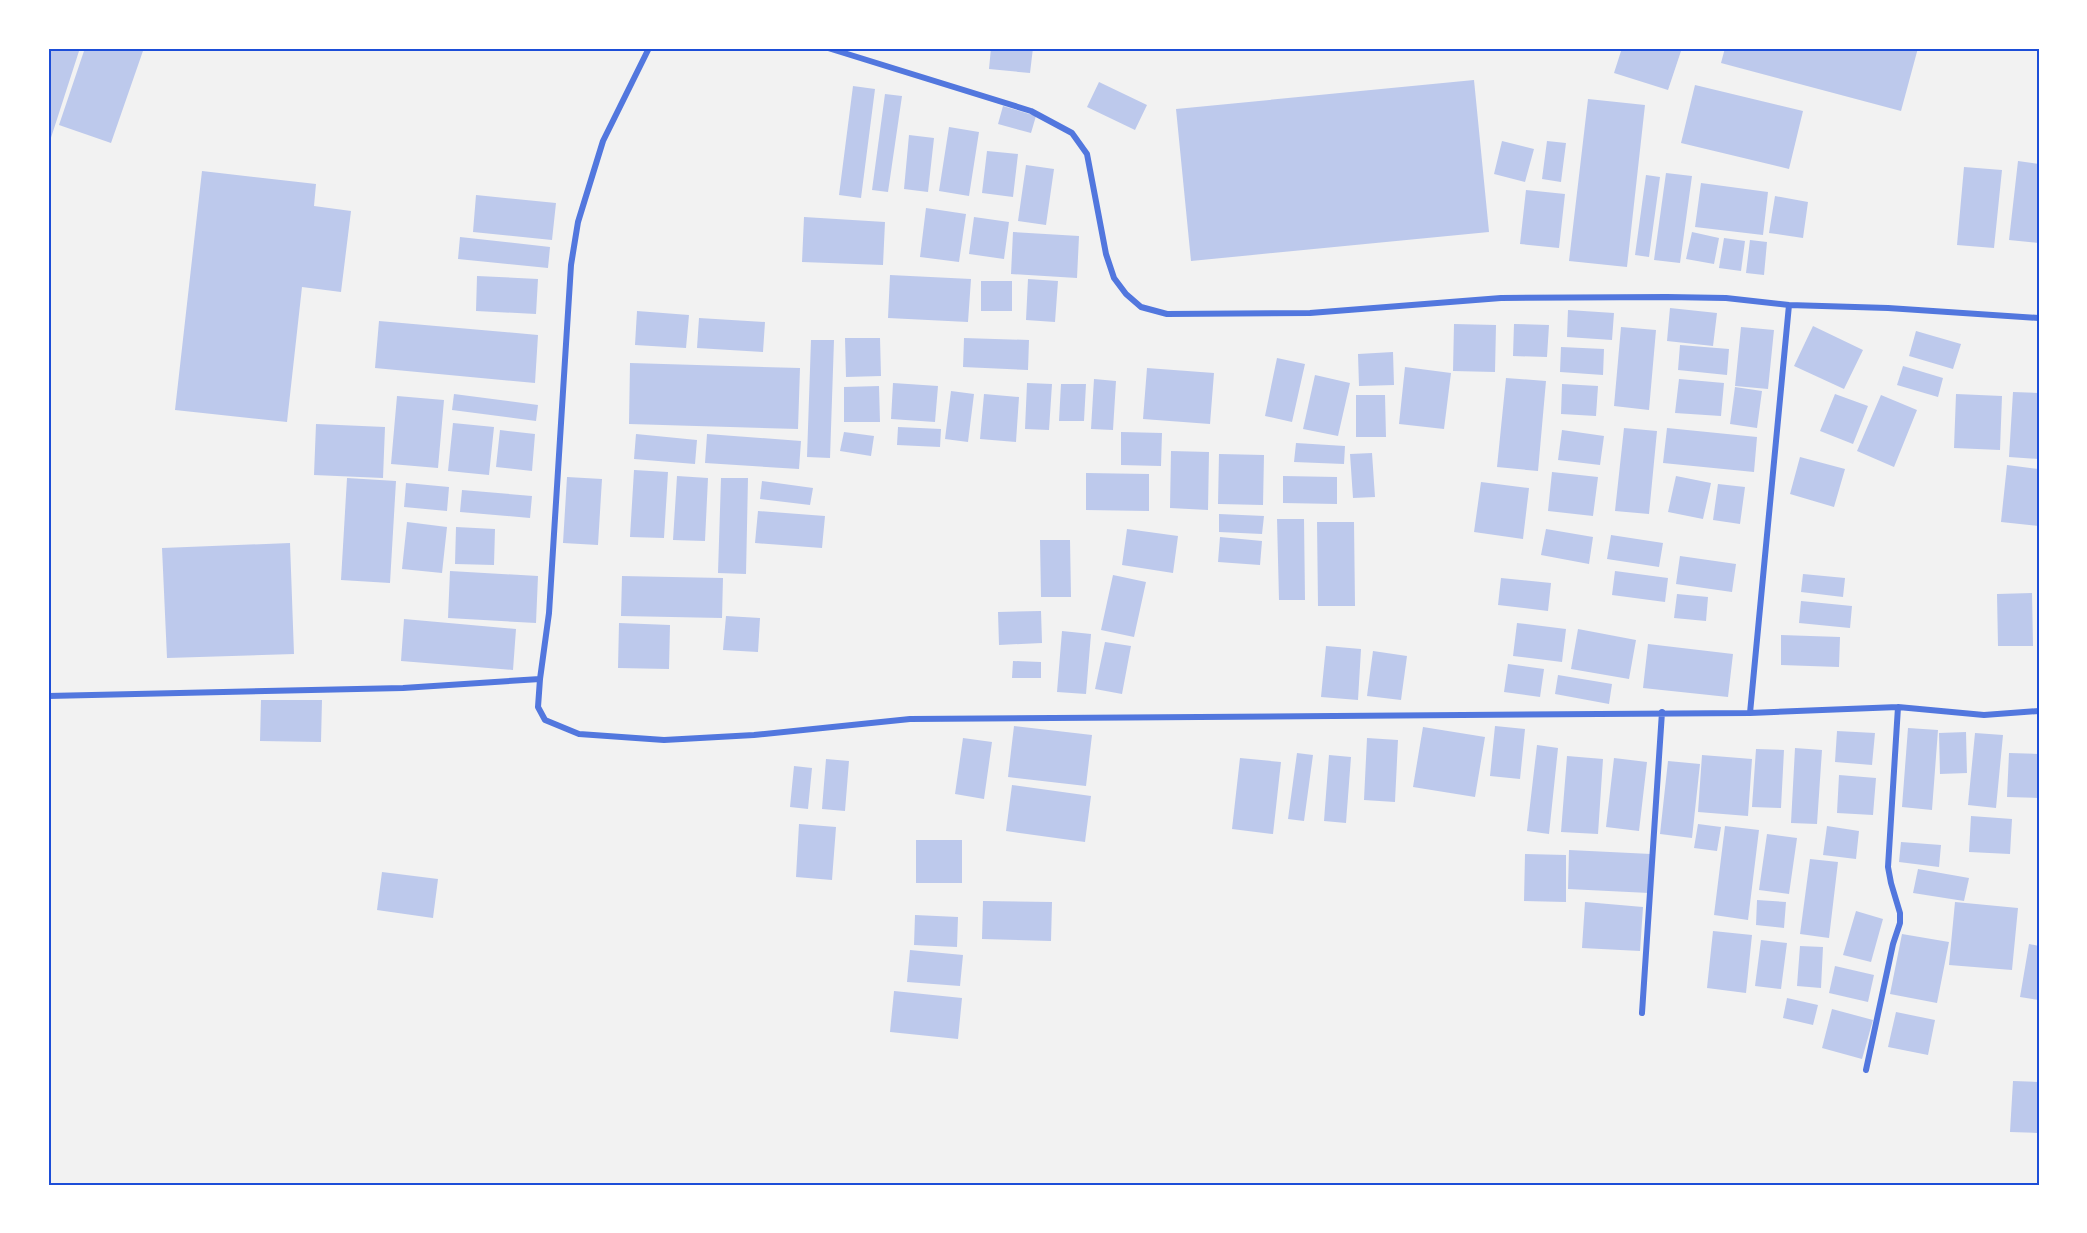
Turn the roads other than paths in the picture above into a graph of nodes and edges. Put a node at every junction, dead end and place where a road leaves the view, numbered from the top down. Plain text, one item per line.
1 (649, 48) edge
2 (828, 48) edge
3 (1789, 305) junction
4 (2039, 318) edge
5 (540, 679) junction
6 (48, 696) edge
7 (1898, 707) junction
8 (2039, 711) edge
9 (1662, 712) junction
10 (1750, 713) junction
11 (1642, 1013) dead end
12 (1866, 1070) dead end

1 - 5 street
2 - 3 street
3 - 4 street
3 - 10 street
5 - 6 street
5 - 9 street
7 - 8 street
7 - 10 street
7 - 12 street
9 - 10 street
9 - 11 street

